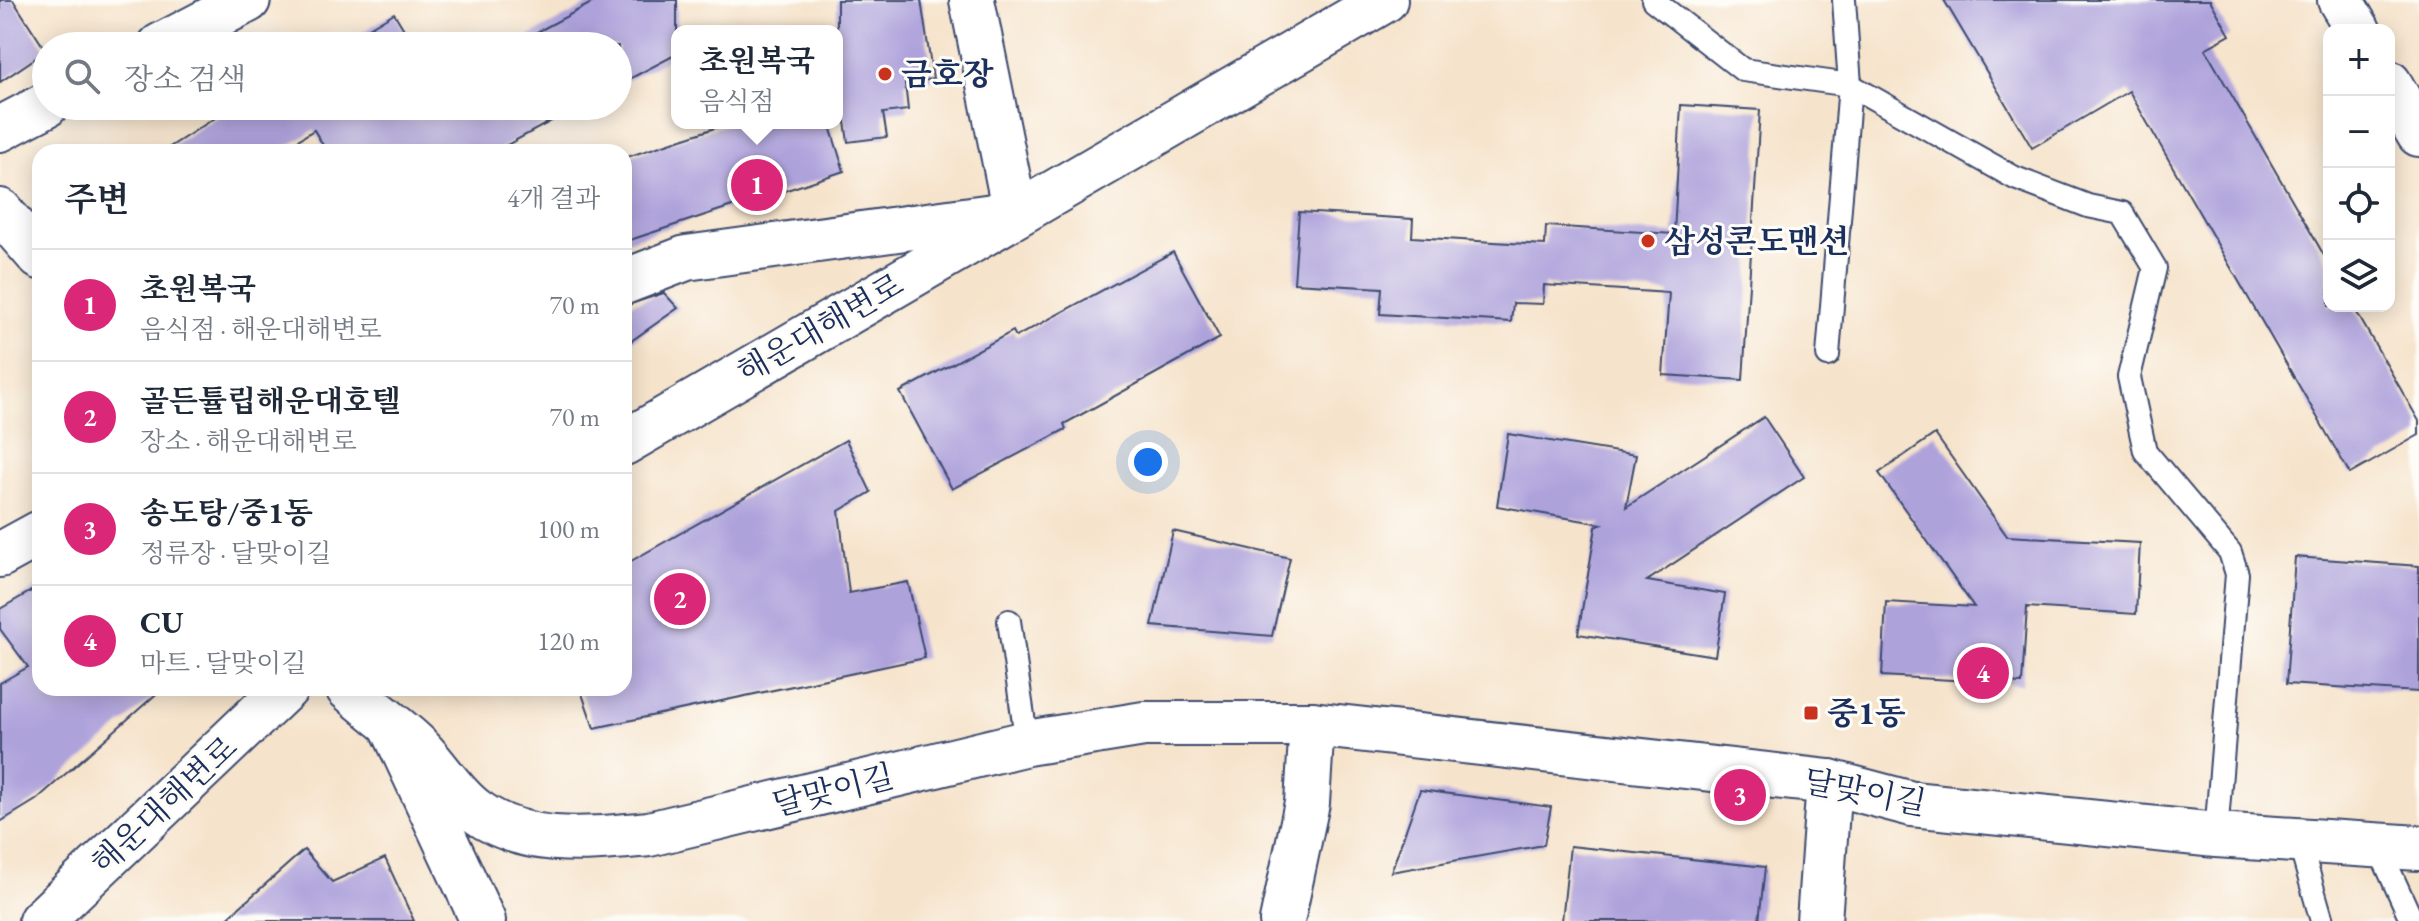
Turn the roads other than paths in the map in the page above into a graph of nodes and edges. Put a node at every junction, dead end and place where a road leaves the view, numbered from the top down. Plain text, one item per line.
1 (248, 0) edge
2 (972, 0) edge
3 (1385, 0) edge
4 (1653, 0) edge
5 (1844, 0) edge
6 (2340, 0) edge
7 (2354, 24) edge
8 (187, 32) edge
9 (1850, 85) junction
10 (2395, 93) edge
11 (32, 112) edge
12 (0, 129) edge
13 (2419, 134) edge
14 (0, 211) edge
15 (1015, 213) junction
16 (32, 248) edge
17 (632, 279) edge
18 (1828, 355) dead end
19 (632, 438) edge
20 (32, 537) edge
21 (0, 555) edge
22 (1009, 621) dead end
23 (278, 696) edge
24 (357, 696) edge
25 (1312, 724) junction
26 (393, 728) junction
27 (1027, 743) junction
28 (1829, 782) junction
29 (2216, 835) junction
30 (2299, 841) junction
31 (2398, 846) edge
32 (41, 921) edge
33 (483, 921) edge
34 (1282, 921) edge
35 (1819, 921) edge
36 (2322, 921) edge
37 (2412, 921) edge

1 - 8 street
2 - 15 street
3 - 15 street, 해운대해변로
4 - 9 lane
5 - 9 lane
6 - 7 street
9 - 18 lane
9 - 29 lane
10 - 13 street
11 - 12 street
14 - 16 street
15 - 17 street, 해운대해변로
15 - 19 street, 해운대해변로
20 - 21 street
22 - 27 lane
23 - 32 street, 해운대해변로
24 - 26 street, 달맞이길
25 - 27 street, 달맞이길
25 - 28 street, 달맞이길
25 - 34 street
26 - 27 street, 달맞이길
26 - 33 street, 달맞이길
28 - 29 street, 달맞이길
28 - 35 street
29 - 30 street, 달맞이길
30 - 31 street, 달맞이길
30 - 36 lane
31 - 37 lane

